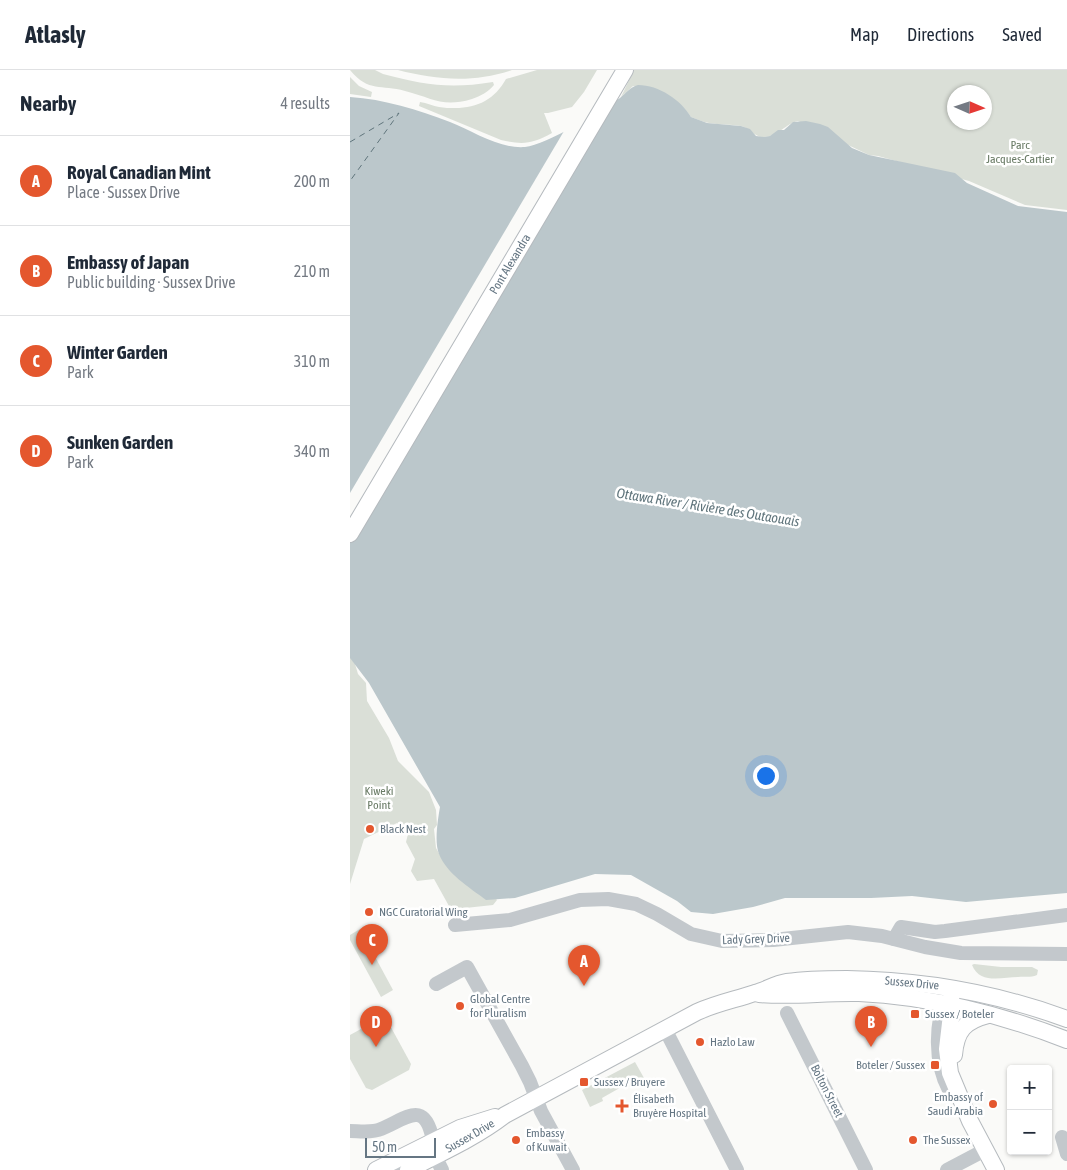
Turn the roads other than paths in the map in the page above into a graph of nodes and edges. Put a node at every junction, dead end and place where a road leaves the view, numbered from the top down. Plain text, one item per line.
1 (615, 70) edge
2 (625, 70) edge
3 (350, 515) edge
4 (350, 534) edge
5 (1067, 915) edge
6 (455, 924) dead end
7 (894, 939) junction
8 (1067, 954) edge
9 (436, 984) dead end
10 (950, 987) junction
11 (755, 994) junction
12 (947, 1005) junction
13 (787, 1013) dead end
14 (989, 1015) junction
15 (1067, 1019) edge
16 (665, 1029) junction
17 (1066, 1037) edge
18 (959, 1094) junction
19 (536, 1098) junction
20 (970, 1121) junction
21 (350, 1131) edge
22 (1062, 1137) dead end
23 (985, 1150) junction
24 (1067, 1154) edge
25 (436, 1156) edge
26 (376, 1170) edge
27 (397, 1170) edge
28 (408, 1170) edge
29 (573, 1170) edge
30 (736, 1170) edge
31 (866, 1170) edge
32 (947, 1170) edge
33 (996, 1170) edge

1 - 3 main road
2 - 4 main road, Pont Alexandra
5 - 7 street
6 - 7 street, Lady Grey Drive
7 - 8 street, Lady Grey Drive
9 - 19 street
10 - 11 main road, Sussex Drive
10 - 12 main road
10 - 15 main road, Sussex Drive
11 - 12 main road, Sussex Drive
11 - 16 main road, Sussex Drive
12 - 14 main road, Sussex Drive
12 - 18 main road
12 - 20 street
13 - 31 street, Bolton Street
14 - 17 main road, Sussex Drive
14 - 18 main road
16 - 19 main road, Sussex Drive
16 - 30 street
18 - 20 main road
19 - 25 main road, Sussex Drive
19 - 29 street
20 - 23 main road
21 - 25 street
22 - 24 street
23 - 32 street
23 - 33 main road
25 - 26 main road, Sussex Drive
25 - 27 street
25 - 28 main road, Sussex Drive

